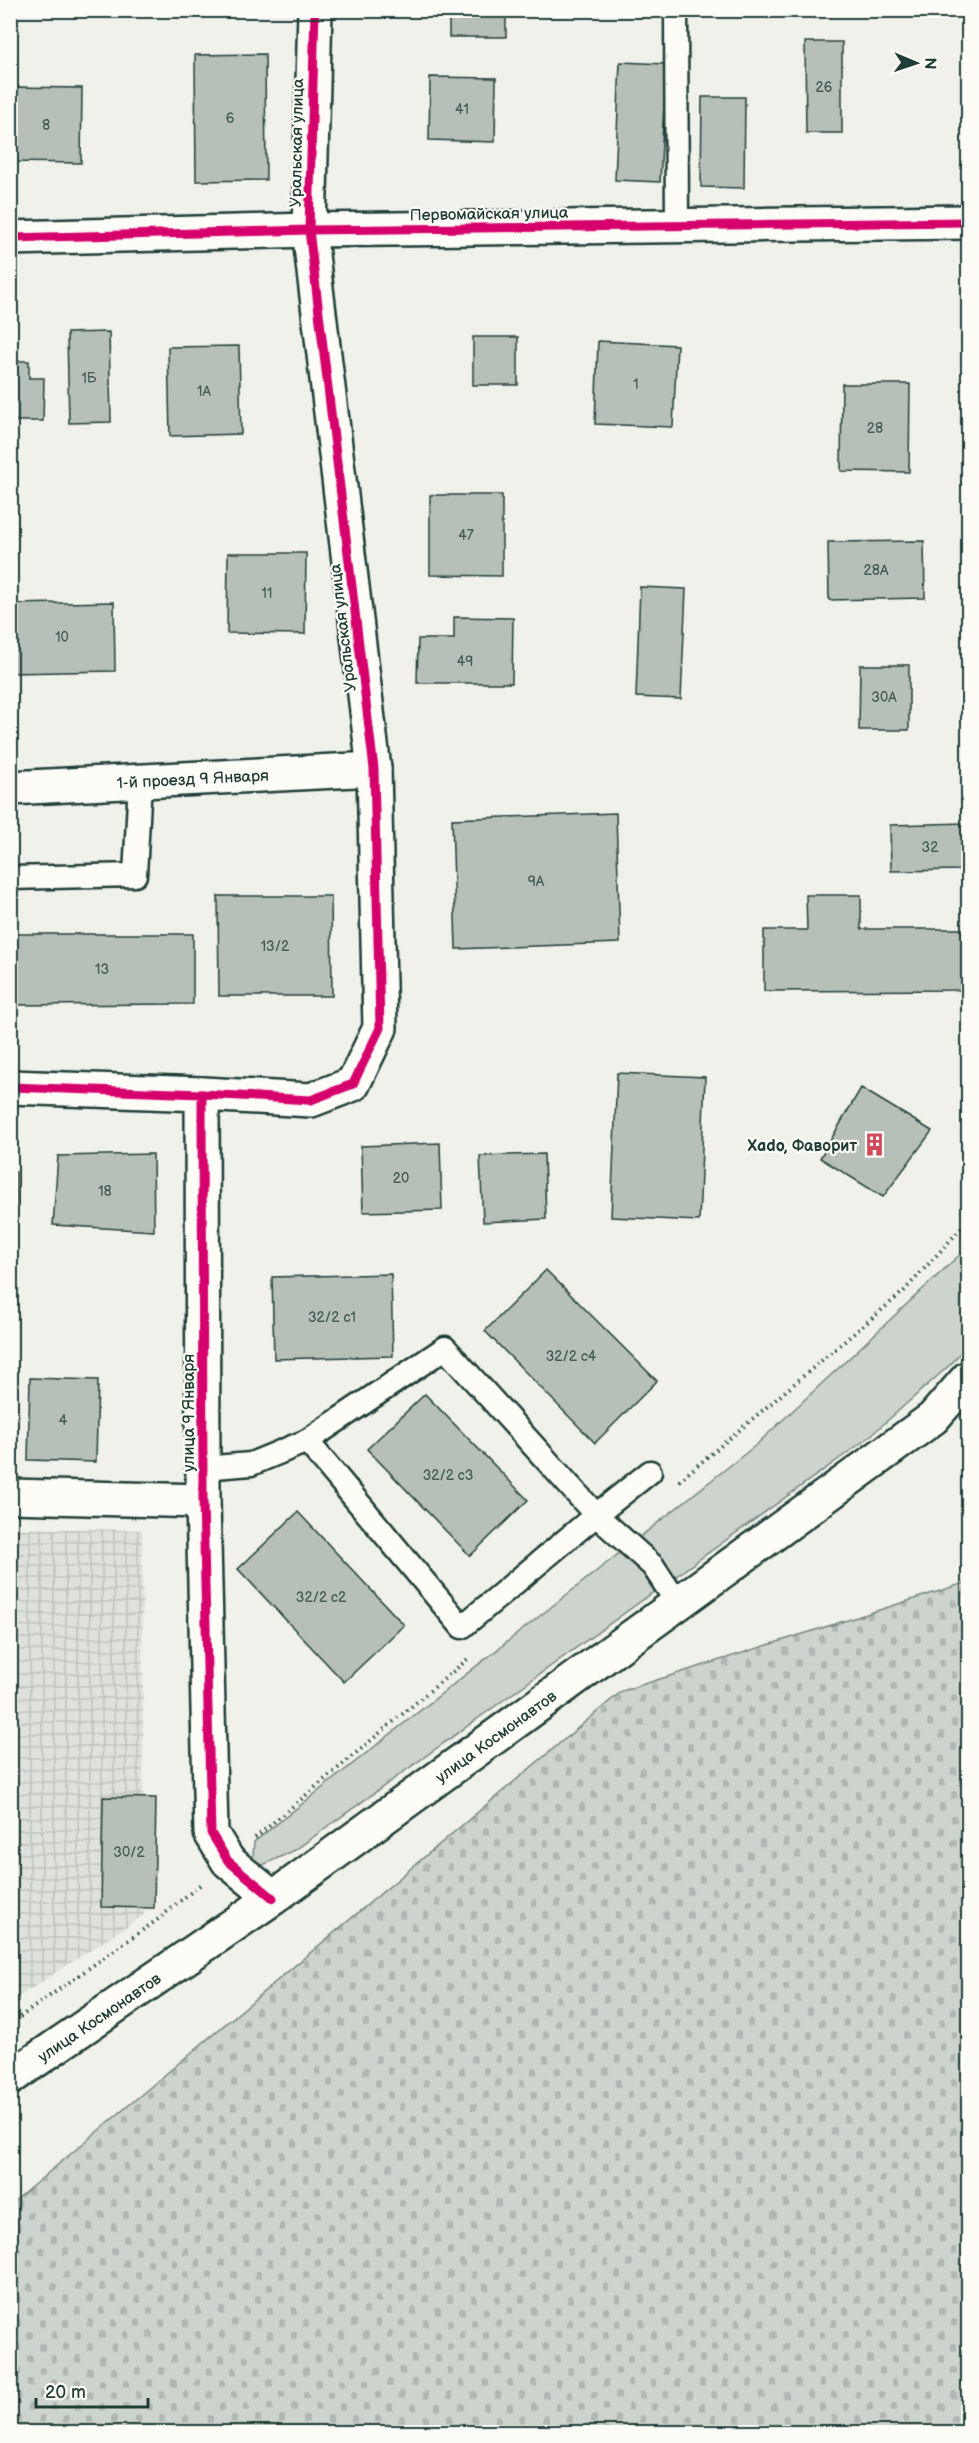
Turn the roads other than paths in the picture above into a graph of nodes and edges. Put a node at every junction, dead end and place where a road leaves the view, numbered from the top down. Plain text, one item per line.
1 (315, 10) edge
2 (676, 10) edge
3 (969, 222) edge
4 (677, 226) junction
5 (309, 230) junction
6 (10, 238) edge
7 (374, 769) junction
8 (140, 782) junction
9 (10, 788) edge
10 (10, 878) edge
11 (10, 1087) edge
12 (202, 1094) junction
13 (969, 1378) edge
14 (307, 1441) junction
15 (203, 1468) junction
16 (650, 1472) dead end
17 (10, 1496) edge
18 (203, 1501) junction
19 (596, 1515) junction
20 (678, 1604) junction
21 (273, 1898) junction
22 (10, 2078) edge

1 - 5 street, Уральская улица
2 - 4 lane
3 - 4 street, Первомайская улица
4 - 5 street, Первомайская улица
5 - 6 street, Первомайская улица
5 - 7 street, Уральская улица
7 - 8 street, 1-й проезд 9 Января
7 - 12 street, Уральская улица
8 - 9 street, 1-й проезд 9 Января
8 - 10 lane
11 - 12 street
12 - 15 street, улица 9 Января
13 - 20 street, улица Космонавтов
14 - 15 lane
14 - 19 lane
14 - 19 lane
15 - 18 street, улица 9 Января
16 - 19 lane
17 - 18 street
18 - 21 street, улица 9 Января
19 - 20 lane
20 - 21 street, улица Космонавтов
21 - 22 street, улица Космонавтов

